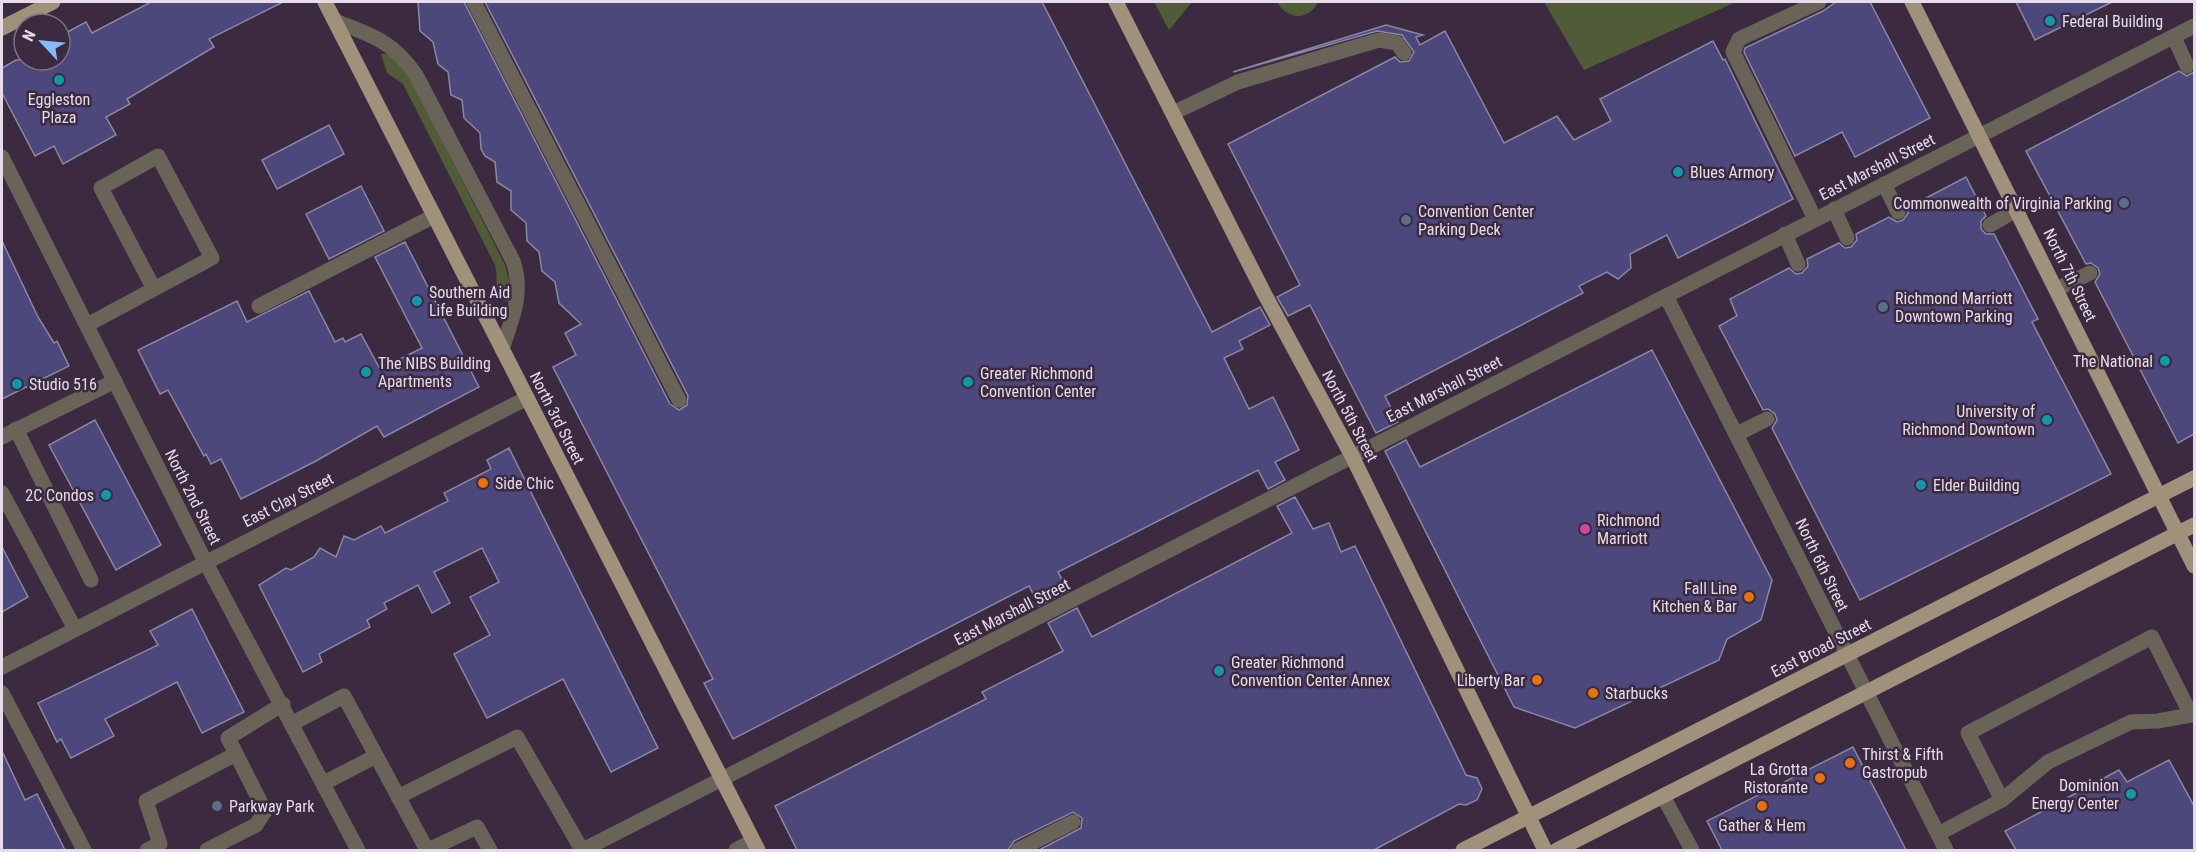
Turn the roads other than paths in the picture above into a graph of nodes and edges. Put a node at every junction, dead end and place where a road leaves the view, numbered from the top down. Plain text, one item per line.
1 (53, 2) edge
2 (325, 2) edge
3 (474, 2) edge
4 (1116, 2) edge
5 (1819, 2) edge
6 (1911, 2) edge
7 (335, 21) junction
8 (2194, 26) edge
9 (2, 28) edge
10 (2174, 37) junction
11 (1404, 53) dead end
12 (2187, 66) dead end
13 (1173, 113) junction
14 (1980, 134) junction
15 (2, 157) edge
16 (1884, 184) junction
17 (1834, 209) junction
18 (2018, 209) junction
19 (1898, 212) dead end
20 (434, 216) junction
21 (1815, 219) junction
22 (1990, 225) dead end
23 (1785, 234) junction
24 (1847, 238) dead end
25 (1798, 264) dead end
26 (2090, 273) dead end
27 (154, 289) junction
28 (2057, 289) junction
29 (1666, 296) junction
30 (259, 306) dead end
31 (87, 325) junction
32 (502, 349) junction
33 (115, 381) junction
34 (527, 398) junction
35 (679, 400) dead end
36 (1767, 419) dead end
37 (16, 429) junction
38 (1737, 434) junction
39 (2, 437) edge
40 (1353, 456) junction
41 (2194, 478) edge
42 (2, 493) edge
43 (2159, 496) junction
44 (2194, 525) edge
45 (2178, 534) junction
46 (206, 563) junction
47 (2194, 566) edge
48 (92, 580) dead end
49 (75, 629) junction
50 (1847, 655) junction
51 (2, 667) edge
52 (2, 693) edge
53 (1867, 694) junction
54 (283, 704) junction
55 (2192, 714) edge
56 (293, 723) junction
57 (236, 754) junction
58 (376, 756) junction
59 (721, 779) junction
60 (324, 783) junction
61 (398, 797) junction
62 (1664, 798) junction
63 (2002, 800) junction
64 (1527, 818) junction
65 (1073, 822) dead end
66 (1938, 834) junction
67 (755, 846) edge
68 (157, 848) edge
69 (84, 850) edge
70 (207, 850) edge
71 (358, 850) edge
72 (427, 850) edge
73 (490, 850) edge
74 (582, 850) edge
75 (736, 850) edge
76 (1018, 850) edge
77 (1463, 850) edge
78 (1545, 850) edge
79 (1557, 850) edge
80 (1692, 850) edge
81 (1946, 850) edge

1 - 9 main road
2 - 7 main road, North 3rd Street
3 - 35 street
4 - 13 main road, North 5th Street
5 - 21 street
6 - 14 main road, North 7th Street
7 - 20 main road, North 3rd Street
7 - 32 street
8 - 10 street, East Marshall Street
10 - 12 street
10 - 14 street, East Marshall Street
11 - 13 street
13 - 40 main road, North 5th Street
14 - 16 street, East Marshall Street
14 - 18 main road, North 7th Street
15 - 31 street, North 2nd Street
16 - 17 street, East Marshall Street
16 - 19 street
17 - 21 street, East Marshall Street
17 - 24 street
18 - 22 street
18 - 28 main road, North 7th Street
20 - 30 street
20 - 32 main road, North 3rd Street
21 - 23 street, East Marshall Street
23 - 25 street
23 - 29 street, East Marshall Street
26 - 28 street
27 - 27 street
27 - 31 street
28 - 43 main road, North 7th Street
29 - 38 street, North 6th Street
29 - 40 street, East Marshall Street
31 - 33 street, North 2nd Street
32 - 34 main road, North 3rd Street
33 - 37 street
33 - 46 street, North 2nd Street
34 - 46 street, East Clay Street
34 - 59 main road, North 3rd Street
36 - 38 street
37 - 39 street
37 - 48 street
38 - 50 street, North 6th Street
40 - 59 street, East Marshall Street
40 - 64 main road, North 5th Street
41 - 43 main road, East Broad Street
42 - 49 street
43 - 45 main road, North 7th Street
43 - 50 main road, East Broad Street
44 - 45 main road
45 - 47 main road, North 7th Street
45 - 53 main road
46 - 49 street, East Clay Street
46 - 54 street, North 2nd Street
49 - 51 street, East Clay Street
50 - 53 street, North 6th Street
50 - 64 main road, East Broad Street
52 - 69 street
53 - 62 main road
53 - 66 street, North 6th Street
54 - 56 street, North 2nd Street
54 - 57 street
55 - 63 street
55 - 63 street
56 - 58 street
56 - 60 street, North 2nd Street
57 - 68 street
57 - 70 street
58 - 60 street
58 - 61 street
59 - 67 main road, North 3rd Street
59 - 74 street, East Marshall Street
60 - 71 street, North 2nd Street
61 - 72 street
61 - 74 street
62 - 79 main road
62 - 80 street
63 - 66 street
64 - 77 main road, East Broad Street
64 - 78 main road, North 5th Street
65 - 76 street
66 - 81 street, North 6th Street
67 - 75 street
72 - 73 street

